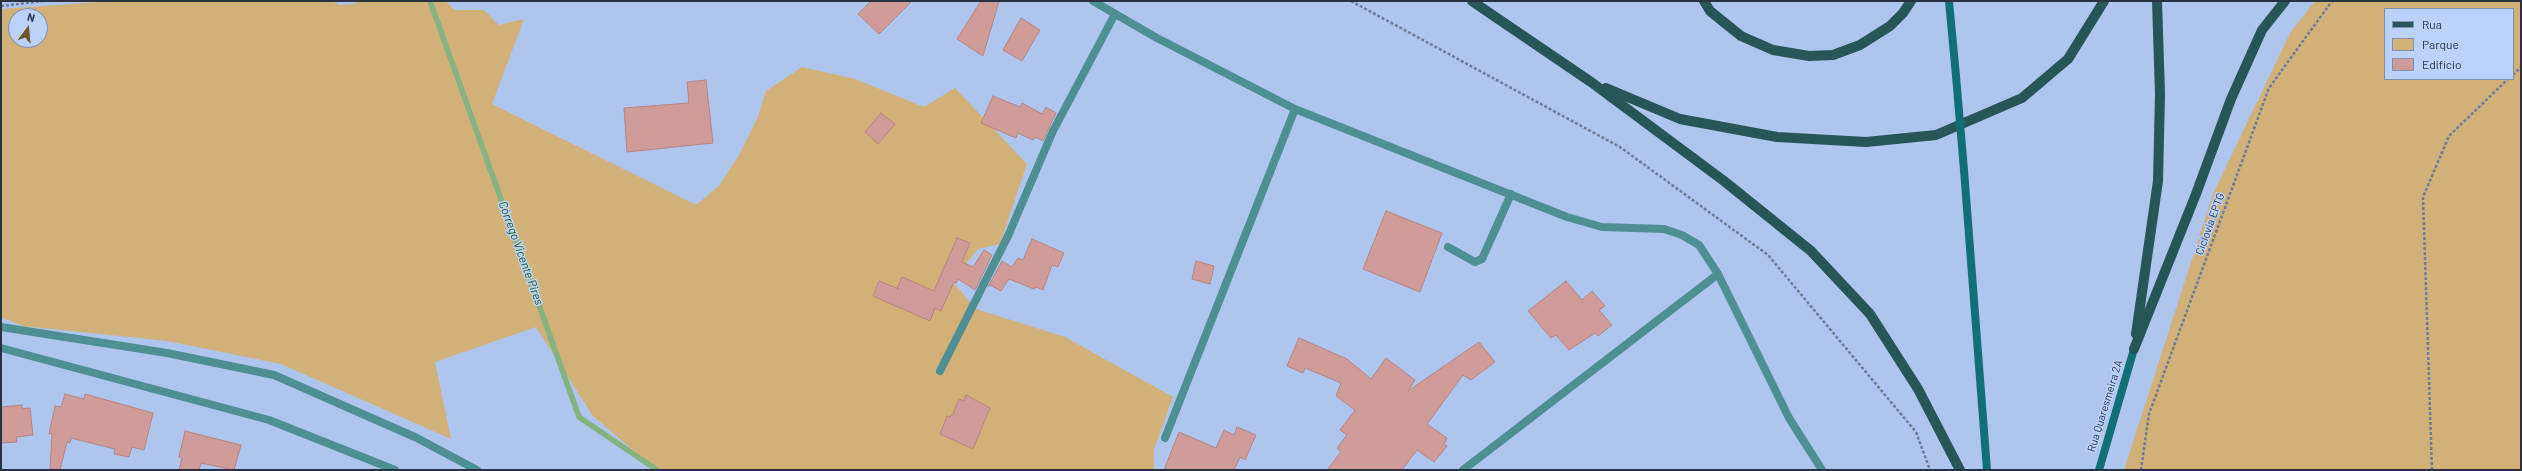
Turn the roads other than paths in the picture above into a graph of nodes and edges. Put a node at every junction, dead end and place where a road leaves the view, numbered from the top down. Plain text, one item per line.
1 (1093, 1) edge
2 (1472, 1) edge
3 (1704, 1) edge
4 (1911, 1) edge
5 (1949, 1) edge
6 (2104, 1) edge
7 (2157, 1) edge
8 (2285, 1) edge
9 (1115, 14) junction
10 (1591, 82) junction
11 (1295, 109) junction
12 (1511, 194) junction
13 (1448, 247) dead end
14 (1718, 274) junction
15 (1, 327) edge
16 (1, 348) edge
17 (2134, 350) junction
18 (940, 371) dead end
19 (1165, 438) dead end
20 (396, 470) edge
21 (477, 470) edge
22 (1463, 470) edge
23 (1822, 470) edge
24 (1960, 470) edge
25 (1987, 470) edge
26 (2099, 470) edge

1 - 9 street
2 - 10 main road
3 - 4 main road
5 - 25 main road, bridge
6 - 10 main road
7 - 17 main road
8 - 17 main road
9 - 11 street
9 - 18 street
10 - 24 main road
11 - 12 street
11 - 19 street
12 - 13 street
12 - 14 street
14 - 22 street
14 - 23 street
15 - 21 street
16 - 20 street
17 - 26 main road, Rua Quaresmeira 2A

